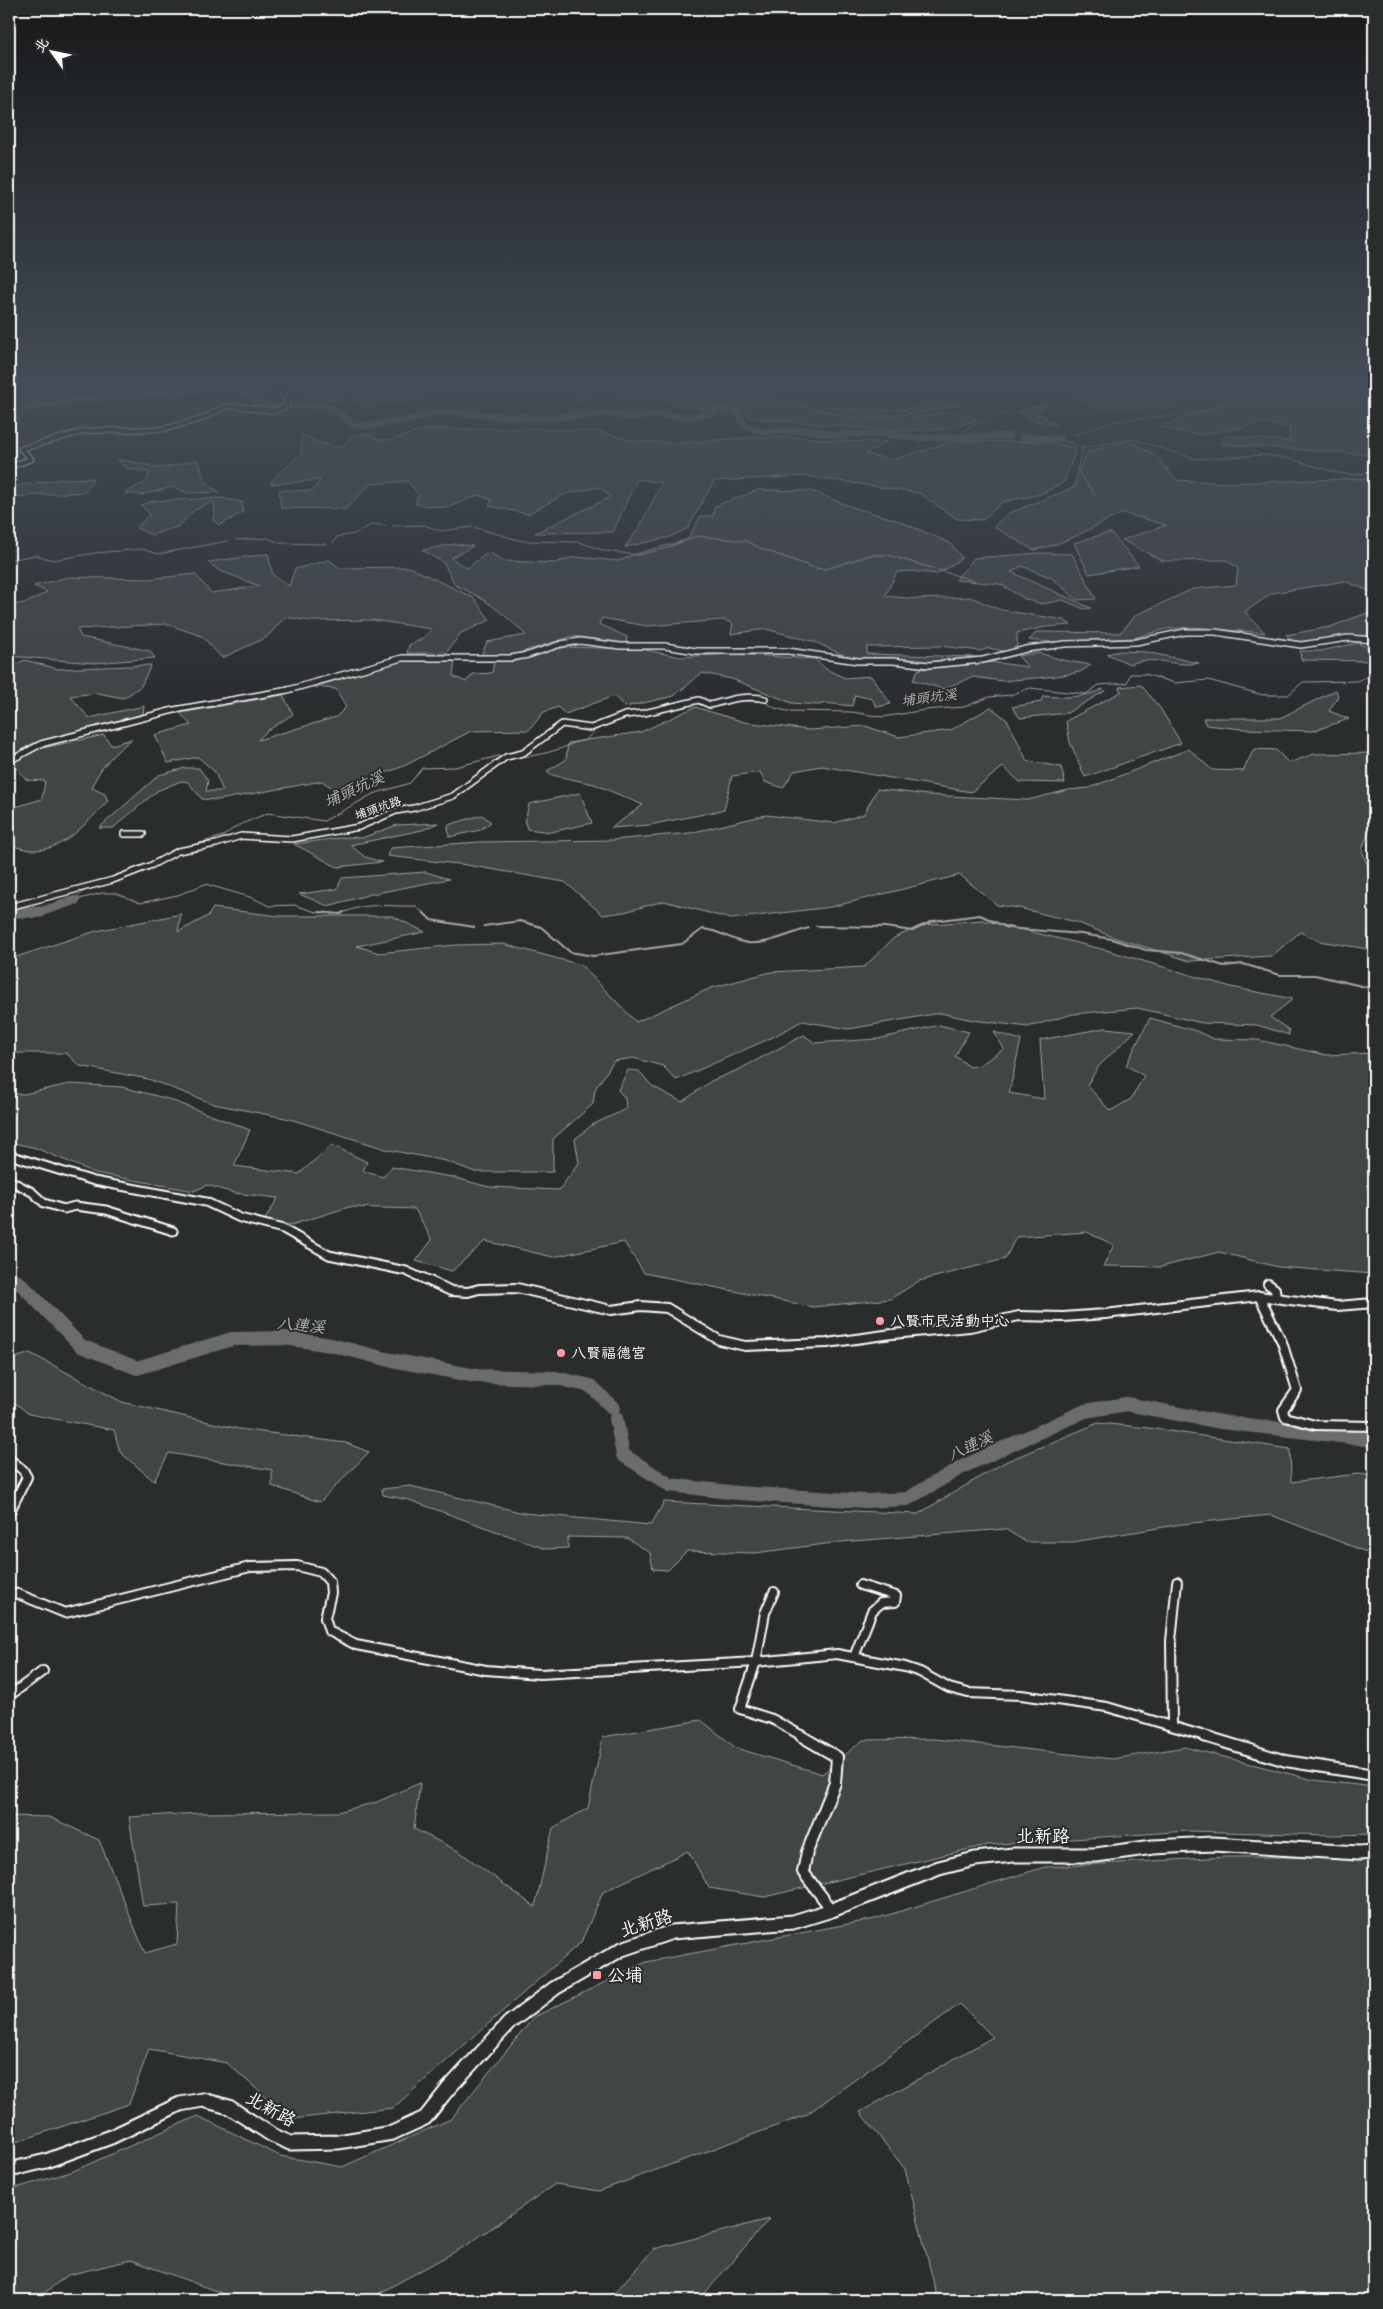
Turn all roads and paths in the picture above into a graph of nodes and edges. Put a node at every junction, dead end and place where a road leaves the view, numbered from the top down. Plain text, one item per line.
1 (1374, 640) edge
2 (765, 699) dead end
3 (9, 761) edge
4 (124, 834) dead end
5 (143, 834) dead end
6 (9, 907) edge
7 (9, 1155) edge
8 (9, 1180) edge
9 (173, 1231) dead end
10 (1268, 1284) dead end
11 (1259, 1296) junction
12 (1276, 1297) junction
13 (1374, 1303) edge
14 (1374, 1426) edge
15 (9, 1459) edge
16 (9, 1513) edge
17 (1178, 1582) dead end
18 (860, 1585) dead end
19 (774, 1592) dead end
20 (9, 1593) edge
21 (854, 1657) junction
22 (756, 1662) junction
23 (43, 1671) dead end
24 (9, 1696) edge
25 (1172, 1725) junction
26 (1374, 1776) edge
27 (1374, 1852) edge
28 (832, 1910) junction
29 (9, 2170) edge

1 - 3 street
2 - 6 street, 埔頭坑路
4 - 5 street
7 - 11 street
8 - 9 street
10 - 12 street
11 - 12 street
11 - 14 street
12 - 13 street
15 - 16 street
17 - 25 street
18 - 21 street
19 - 22 street
20 - 22 street
21 - 22 street
21 - 25 street
22 - 28 street
23 - 24 street
25 - 26 street
27 - 28 main road, 北新路
28 - 29 main road, 北新路

